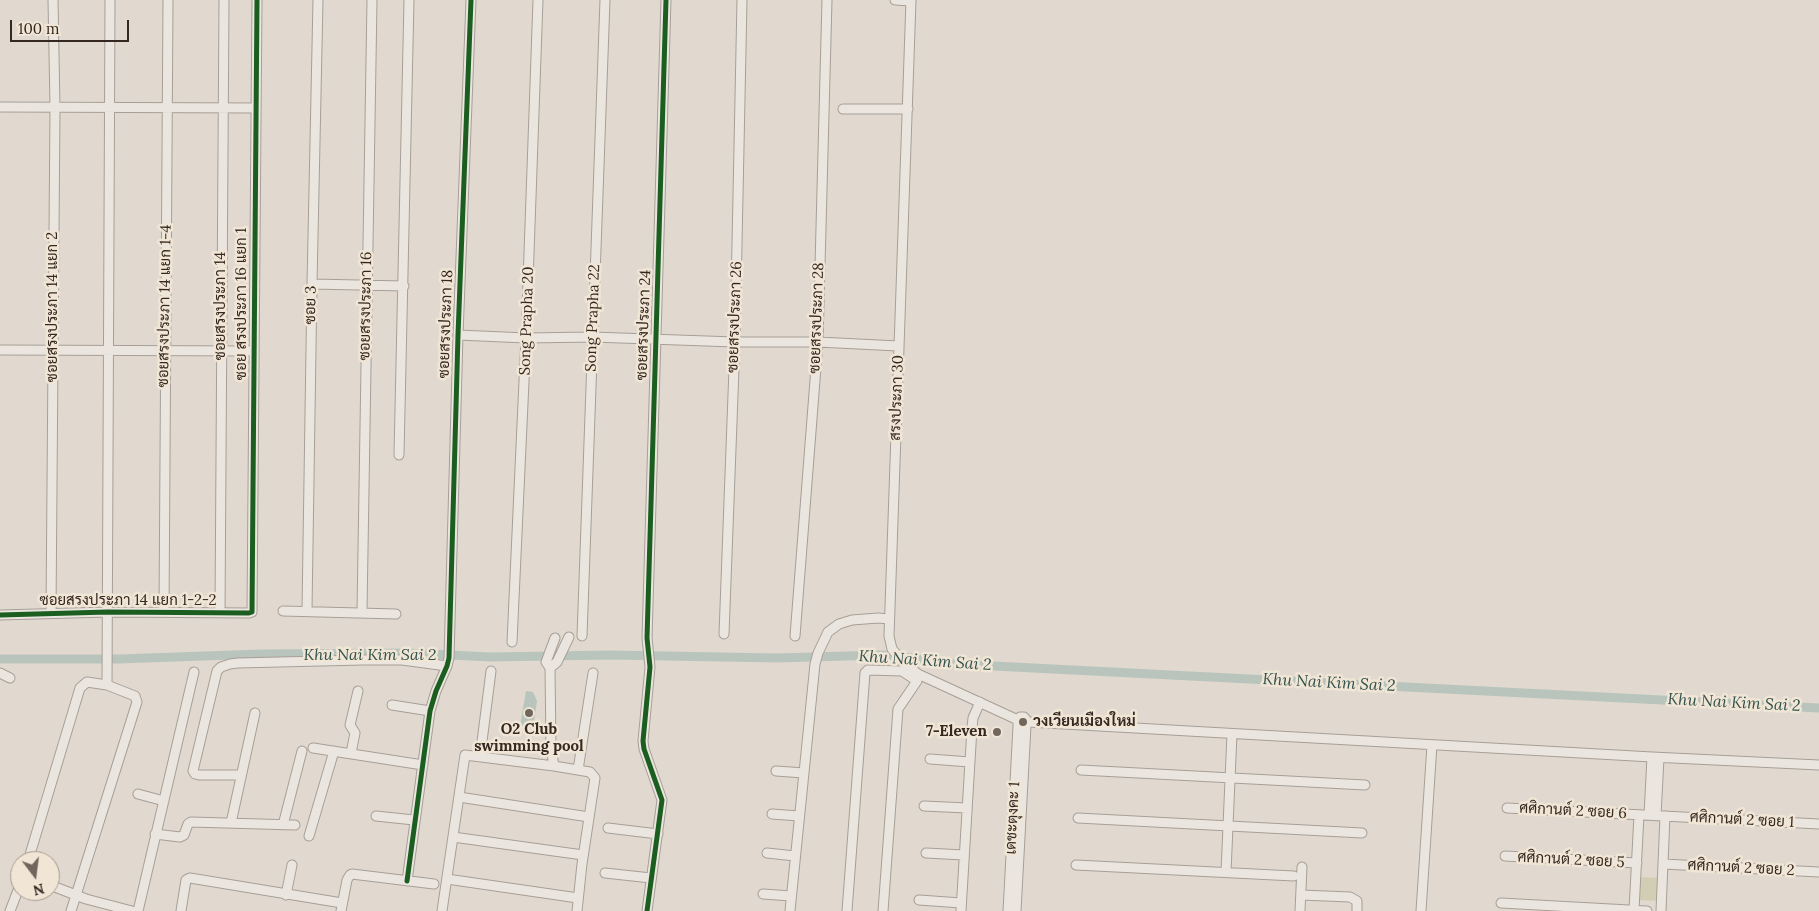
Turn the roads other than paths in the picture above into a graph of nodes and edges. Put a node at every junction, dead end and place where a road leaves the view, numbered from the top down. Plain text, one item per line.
1 (53, 0) edge
2 (110, 0) edge
3 (168, 0) edge
4 (224, 0) edge
5 (257, 0) edge
6 (318, 0) edge
7 (372, 0) edge
8 (409, 0) edge
9 (471, 0) edge
10 (538, 0) edge
11 (605, 0) edge
12 (666, 0) edge
13 (742, 0) edge
14 (826, 0) edge
15 (895, 0) edge
16 (911, 1) edge
17 (0, 107) edge
18 (55, 107) junction
19 (109, 107) junction
20 (168, 108) junction
21 (222, 108) junction
22 (256, 108) junction
23 (908, 109) junction
24 (843, 110) dead end
25 (312, 284) junction
26 (367, 285) junction
27 (404, 286) junction
28 (458, 335) junction
29 (592, 337) junction
30 (526, 338) junction
31 (656, 339) junction
32 (735, 342) junction
33 (818, 342) junction
34 (898, 346) junction
35 (0, 350) edge
36 (53, 350) junction
37 (109, 350) junction
38 (165, 350) junction
39 (221, 350) junction
40 (254, 351) junction
41 (398, 455) dead end
42 (253, 609) joint
43 (307, 610) junction
44 (283, 611) dead end
45 (108, 612) junction
46 (164, 612) junction
47 (220, 612) junction
48 (362, 612) junction
49 (51, 614) junction
50 (396, 614) dead end
51 (0, 615) edge
52 (889, 619) junction
53 (724, 634) dead end
54 (582, 636) dead end
55 (795, 636) dead end
56 (567, 639) dead end
57 (554, 640) dead end
58 (512, 642) dead end
59 (448, 662) junction
60 (551, 664) junction
61 (491, 671) dead end
62 (194, 672) dead end
63 (0, 673) edge
64 (594, 673) dead end
65 (917, 677) junction
66 (10, 678) dead end
67 (107, 685) junction
68 (358, 691) dead end
69 (980, 702) junction
70 (392, 705) dead end
71 (430, 711) junction
72 (255, 713) dead end
73 (1023, 724) junction
74 (1232, 734) junction
75 (1432, 745) junction
76 (313, 748) dead end
77 (302, 751) dead end
78 (334, 751) junction
79 (351, 754) junction
80 (480, 757) junction
81 (1655, 758) junction
82 (930, 759) dead end
83 (970, 762) junction
84 (422, 765) junction
85 (1819, 765) edge
86 (554, 766) junction
87 (578, 770) junction
88 (1081, 770) dead end
89 (776, 771) dead end
90 (804, 773) junction
91 (241, 774) junction
92 (1231, 778) junction
93 (1365, 785) dead end
94 (138, 794) dead end
95 (459, 797) junction
96 (164, 801) junction
97 (924, 806) dead end
98 (967, 808) junction
99 (1507, 808) dead end
100 (772, 814) dead end
101 (1652, 815) junction
102 (376, 816) dead end
103 (799, 816) junction
104 (589, 817) junction
105 (1078, 818) dead end
106 (414, 820) junction
107 (231, 823) junction
108 (1819, 824) edge
109 (283, 825) junction
110 (295, 825) dead end
111 (1228, 826) junction
112 (608, 828) dead end
113 (1362, 833) dead end
114 (155, 834) junction
115 (658, 834) junction
116 (309, 836) dead end
117 (453, 837) junction
118 (31, 851) edge
119 (767, 853) dead end
120 (926, 853) dead end
121 (964, 854) junction
122 (583, 855) junction
123 (795, 856) junction
124 (1505, 856) dead end
125 (1637, 863) junction
126 (1076, 864) dead end
127 (1663, 864) junction
128 (292, 865) dead end
129 (1302, 867) dead end
130 (1226, 872) junction
131 (1819, 872) edge
132 (605, 873) dead end
133 (1294, 876) dead end
134 (651, 878) junction
135 (447, 879) junction
136 (407, 881) junction
137 (434, 884) dead end
138 (60, 889) edge
139 (763, 894) dead end
140 (1301, 894) junction
141 (77, 895) junction
142 (286, 895) junction
143 (791, 896) junction
144 (578, 898) junction
145 (919, 900) dead end
146 (1501, 903) dead end
147 (342, 907) edge
148 (961, 907) edge
149 (1577, 909) edge
150 (1634, 910) edge
151 (71, 911) edge
152 (132, 911) edge
153 (138, 911) edge
154 (181, 911) edge
155 (442, 911) edge
156 (577, 911) edge
157 (647, 911) edge
158 (790, 911) edge
159 (847, 911) edge
160 (883, 911) edge
161 (1008, 911) edge
162 (1016, 911) edge
163 (1300, 911) edge
164 (1357, 911) edge
165 (1421, 911) edge
166 (1647, 911) edge
167 (1661, 911) edge

1 - 18 street, ซอยสรงประภา 14 แยก 2
2 - 19 street
3 - 20 street, ซอยสรงประภา 14 แยก 1-4
4 - 21 street, ซอยสรงประภา 14
5 - 22 street, ซอย สรงประภา 16 แยก 1
6 - 25 street, ซอย 3
7 - 26 street, ซอยสรงประภา 16
8 - 27 street
9 - 28 street, ซอยสรงประภา 18
10 - 30 street, Song Prapha 20
11 - 29 street, Song Prapha 22
12 - 31 street, ซอยสรงประภา 24
13 - 32 street, ซอยสรงประภา 26
14 - 33 street, ซอยสรงประภา 28
15 - 16 street
16 - 23 street, สรงประภา 30
17 - 18 street
18 - 19 street
18 - 36 street, ซอยสรงประภา 14 แยก 2
19 - 20 street
19 - 37 street
20 - 21 street
20 - 38 street, ซอยสรงประภา 14 แยก 1-4
21 - 22 street
21 - 39 street, ซอยสรงประภา 14
22 - 40 street, ซอย สรงประภา 16 แยก 1
23 - 24 street
23 - 34 street, สรงประภา 30
25 - 26 street
25 - 43 street, ซอย 3
26 - 27 street
26 - 48 street, ซอยสรงประภา 16
27 - 41 street
28 - 30 street
28 - 59 street, ซอยสรงประภา 18
29 - 30 street
29 - 31 street
29 - 54 street, Song Prapha 22
30 - 58 street, Song Prapha 20
31 - 32 street
31 - 115 street, ซอยสรงประภา 24
32 - 33 street
32 - 53 street, ซอยสรงประภา 26
33 - 34 street
33 - 55 street, ซอยสรงประภา 28
34 - 52 street, สรงประภา 30
35 - 36 street
36 - 37 street
36 - 49 street, ซอยสรงประภา 14 แยก 2
37 - 38 street
37 - 45 street
38 - 39 street
38 - 46 street, ซอยสรงประภา 14 แยก 1-4
39 - 40 street
39 - 47 street, ซอยสรงประภา 14
40 - 42 street, ซอย สรงประภา 16 แยก 1
42 - 47 street, ซอยสรงประภา 14 แยก 1-2-2
43 - 44 street
43 - 48 street
45 - 46 street, ซอยสรงประภา 14 แยก 1-2-2
45 - 49 street, ซอยสรงประภา 14 แยก 1-2-2
45 - 67 street
46 - 47 street, ซอยสรงประภา 14 แยก 1-2-2
48 - 50 street
49 - 51 street, ซอยสรงประภา 14 แยก 1-2-2
52 - 65 street, สรงประภา 30
52 - 90 street
56 - 60 street
57 - 60 street
59 - 71 street, ซอยสรงประภา 18
59 - 91 street
60 - 86 street
61 - 80 street
62 - 96 street
63 - 66 street
64 - 87 street
65 - 69 street, สรงประภา 30
65 - 159 street
65 - 160 street
67 - 118 street
67 - 141 street
68 - 79 street
69 - 73 street, สรงประภา 30
69 - 83 street
70 - 71 street
71 - 84 street, ซอยสรงประภา 18
72 - 91 street
73 - 74 street
73 - 161 street, เดชะตุงคะ 1
73 - 162 street, เดชะตุงคะ 1
74 - 75 street
74 - 92 street
75 - 81 street
75 - 165 street
76 - 78 street
77 - 109 street
78 - 79 street
78 - 116 street
79 - 84 street
80 - 86 street
80 - 95 street
81 - 85 street
81 - 101 street
82 - 83 street
83 - 98 street
84 - 106 street, ซอยสรงประภา 18
86 - 87 street
87 - 104 street
88 - 92 street
89 - 90 street
90 - 103 street
91 - 107 street
92 - 93 street
92 - 111 street
94 - 96 street
95 - 104 street
95 - 117 street
96 - 114 street
97 - 98 street
98 - 121 street
99 - 101 street, ศศิกานต์ 2 ซอย 6
100 - 103 street
101 - 108 street, ศศิกานต์ 2 ซอย 1
101 - 125 street
101 - 127 street
102 - 106 street
103 - 123 street
104 - 122 street
105 - 111 street
106 - 136 street, ซอยสรงประภา 18
107 - 109 street
107 - 114 street
109 - 110 street
111 - 113 street
111 - 130 street
112 - 115 street
114 - 153 street
115 - 134 street, ซอยสรงประภา 24
117 - 122 street
117 - 135 street
119 - 123 street
120 - 121 street
121 - 148 street
122 - 144 street
123 - 143 street
124 - 125 street, ศศิกานต์ 2 ซอย 5
125 - 150 street
126 - 130 street
127 - 131 street, ศศิกานต์ 2 ซอย 2
127 - 167 street
128 - 142 street
129 - 140 street
130 - 133 street
132 - 134 street
134 - 157 street, ซอยสรงประภา 24
135 - 144 street
135 - 155 street
136 - 137 street
136 - 147 street
138 - 141 street
139 - 143 street
140 - 163 street
140 - 164 street
141 - 151 street
141 - 152 street
142 - 147 street
142 - 154 street
143 - 158 street
144 - 156 street
145 - 148 street
146 - 149 street
149 - 150 street
150 - 166 street

